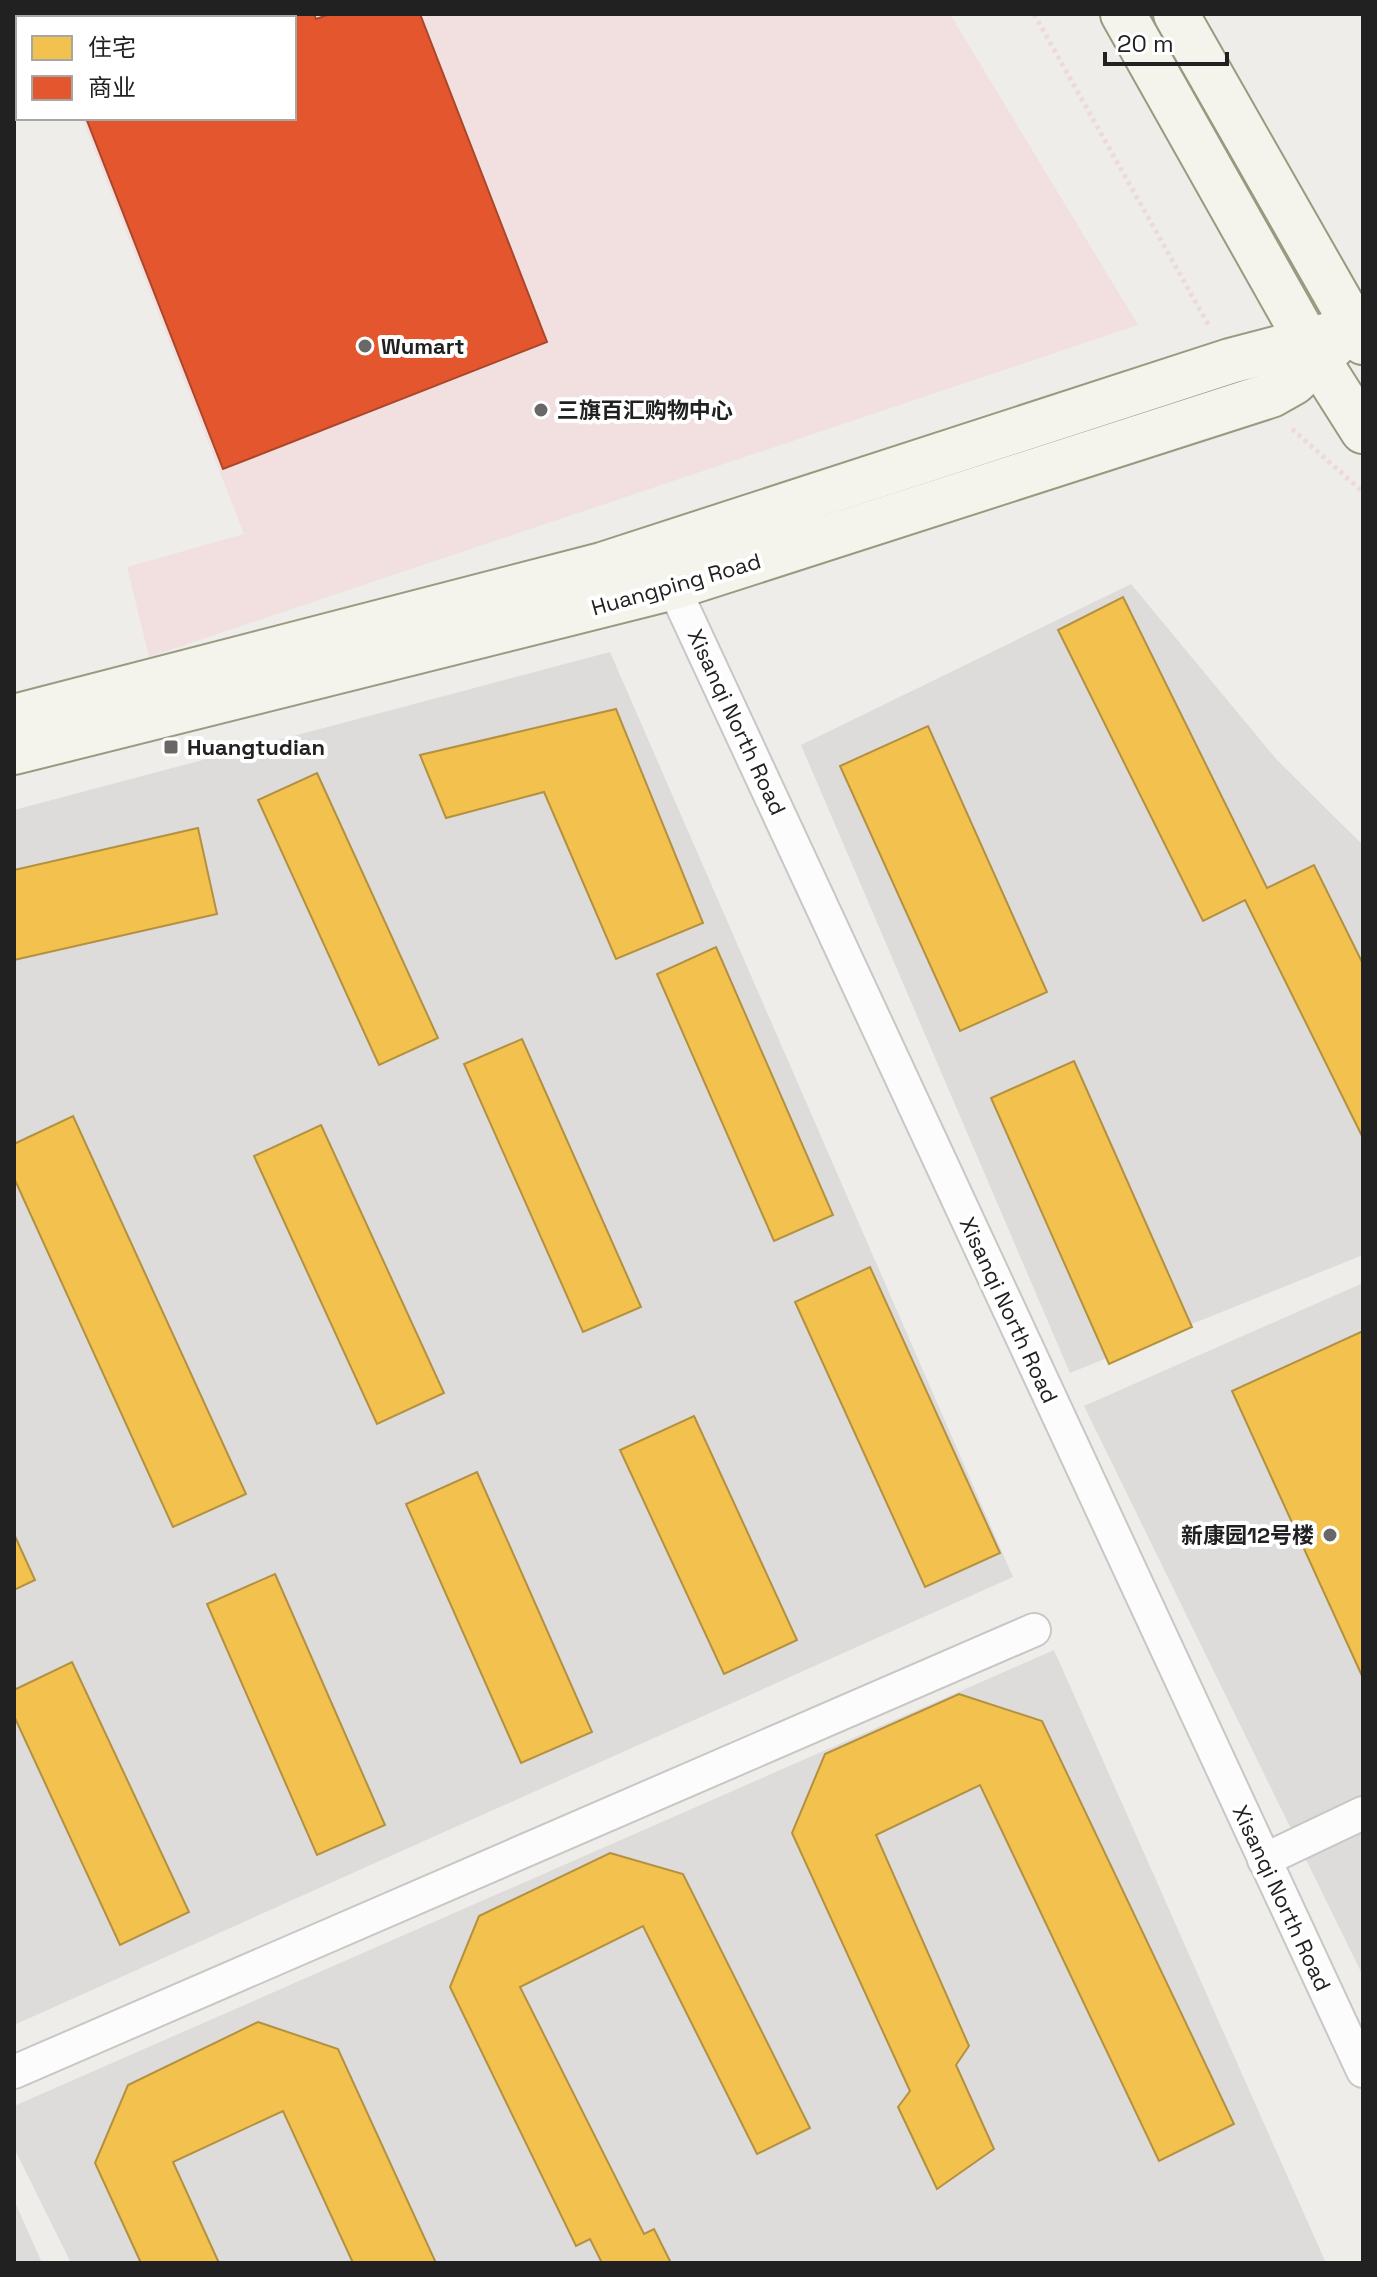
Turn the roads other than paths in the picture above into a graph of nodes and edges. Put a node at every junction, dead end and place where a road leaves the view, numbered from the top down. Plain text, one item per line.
1 (1123, 14) edge
2 (1176, 14) edge
3 (1358, 334) edge
4 (1313, 351) junction
5 (1363, 431) edge
6 (665, 568) junction
7 (14, 717) edge
8 (14, 752) edge
9 (1034, 1630) dead end
10 (1363, 1813) edge
11 (1264, 1860) junction
12 (1363, 2071) edge
13 (14, 2072) edge

1 - 4 main road
2 - 3 main road
3 - 4 main road, Huangping Road
4 - 5 main road
4 - 6 main road, Huangping Road
6 - 7 main road, Huangping Road
6 - 8 main road, Huangping Road
6 - 11 street, Xisanqi North Road
9 - 13 street
10 - 11 street
11 - 12 street, Xisanqi North Road

